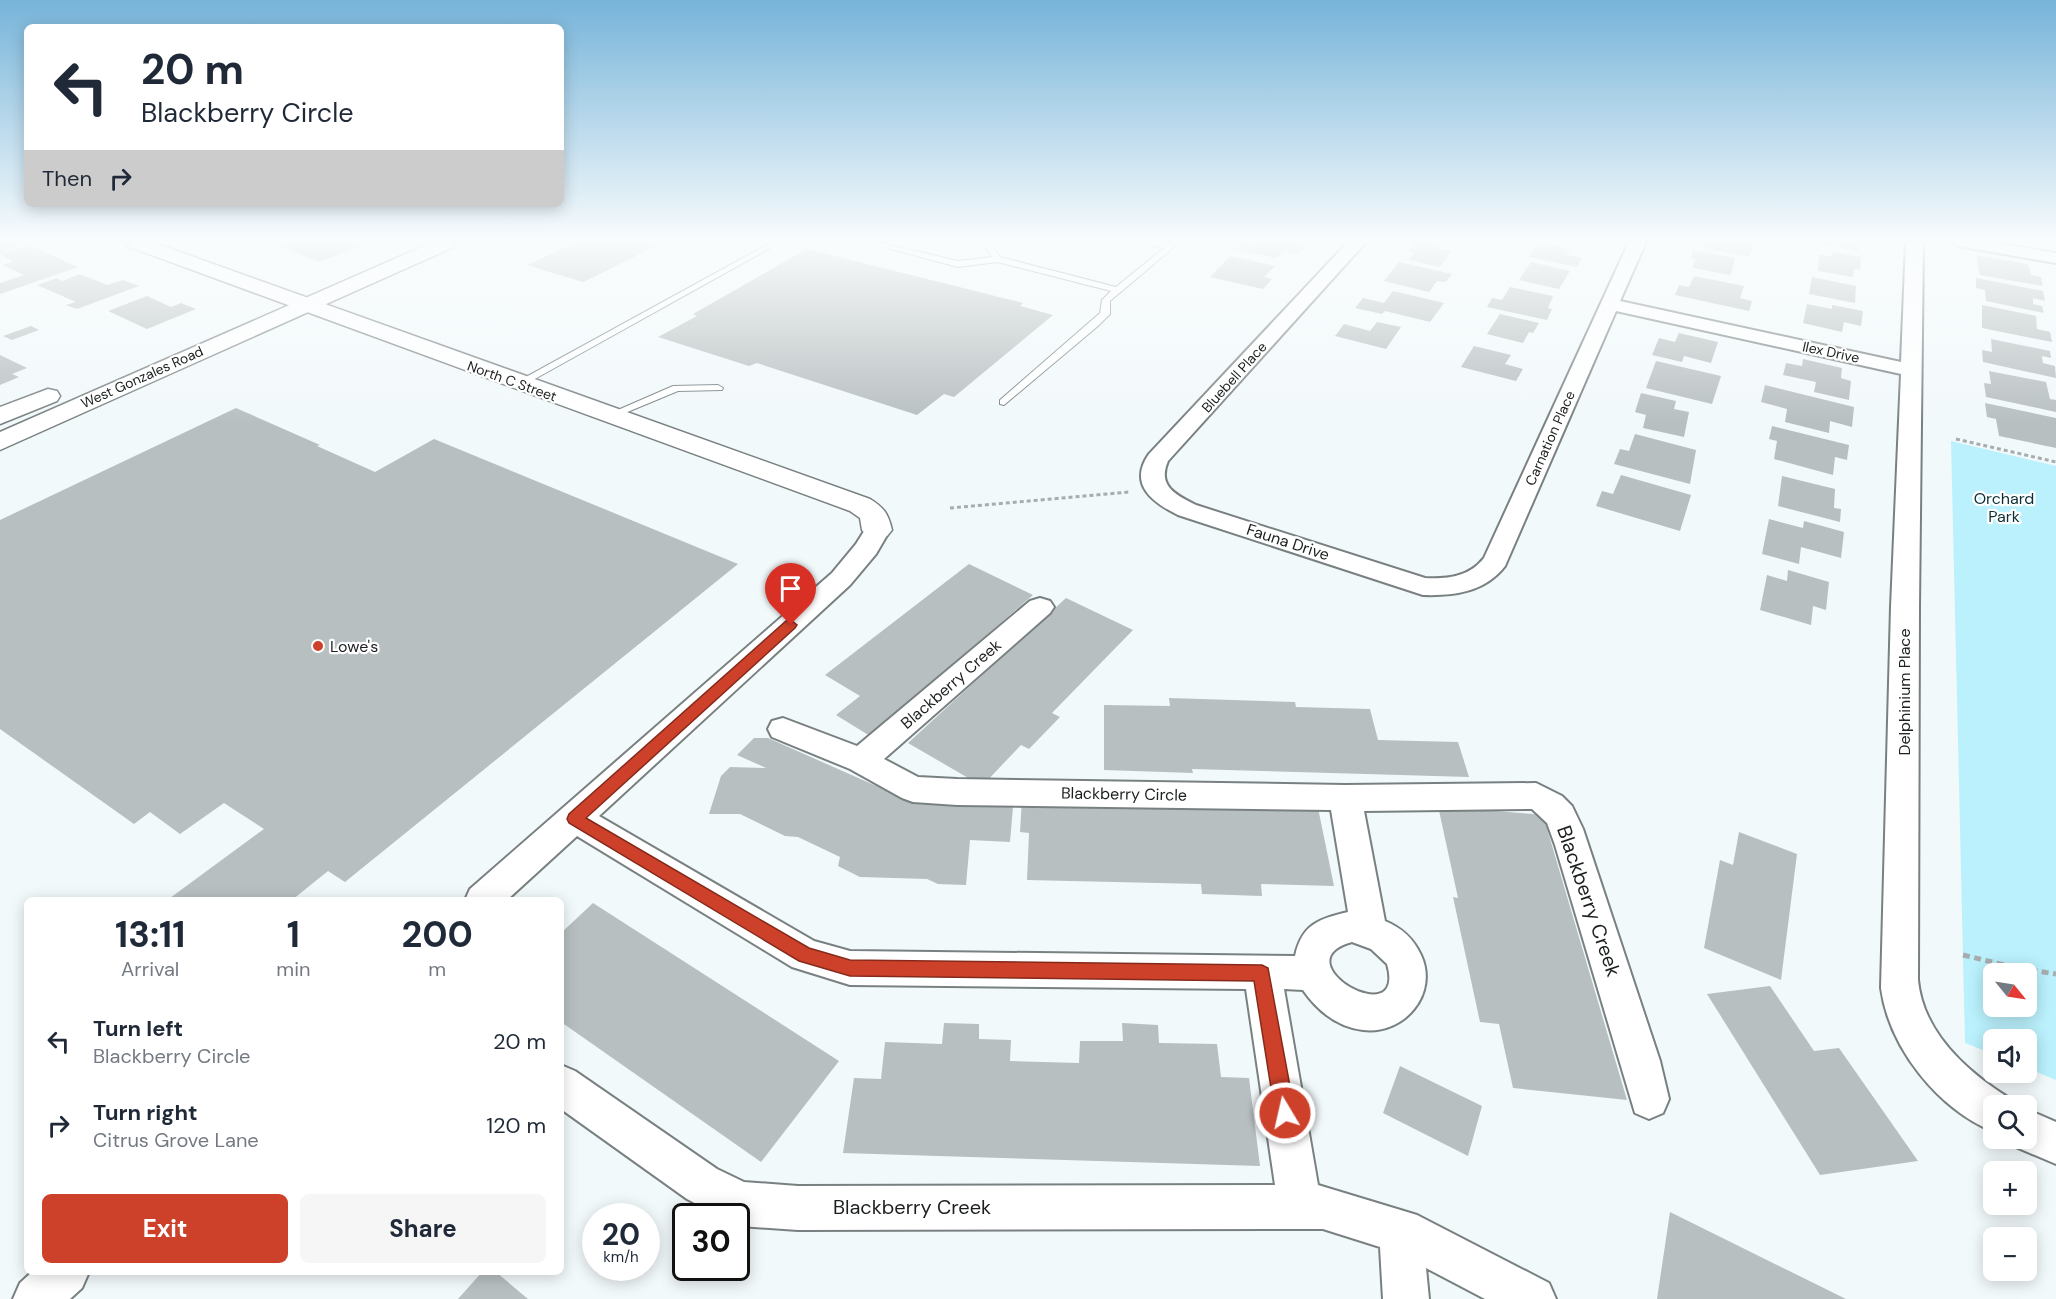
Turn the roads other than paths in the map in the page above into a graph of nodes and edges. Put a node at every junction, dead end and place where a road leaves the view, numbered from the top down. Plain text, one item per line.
1 (262, 303) edge
2 (287, 303) edge
3 (326, 303) edge
4 (667, 303) edge
5 (1106, 303) edge
6 (1302, 303) edge
7 (1913, 303) edge
8 (1610, 304) joint
9 (1911, 369) junction
10 (520, 383) junction
11 (718, 388) dead end
12 (1004, 402) dead end
13 (0, 416) edge
14 (609, 416) junction
15 (0, 442) edge
16 (1157, 490) joint
17 (877, 530) joint
18 (1423, 586) joint
19 (1041, 607) dead end
20 (783, 729) dead end
21 (861, 761) junction
22 (1345, 798) junction
23 (575, 819) junction
24 (486, 897) edge
25 (1369, 929) junction
26 (1262, 973) junction
27 (1313, 973) junction
28 (564, 1087) edge
29 (1649, 1099) dead end
30 (1983, 1104) edge
31 (2037, 1135) edge
32 (2056, 1143) edge
33 (1300, 1206) junction
34 (1401, 1231) junction
35 (63, 1275) edge
36 (36, 1299) edge
37 (1406, 1299) edge
38 (1533, 1299) edge

1 - 13 street, West Gonzales Road
2 - 15 street, West Gonzales Road
3 - 10 street, North C Street
4 - 10 lane
5 - 12 lane
6 - 16 street, Bluebell Place
7 - 9 street, Delphinium Place
8 - 9 street, Ilex Drive
8 - 18 street, Carnation Place
9 - 30 street, Delphinium Place
10 - 14 street, North C Street
11 - 14 lane
14 - 17 street, North C Street
16 - 18 street, Fauna Drive
17 - 23 street
19 - 21 street, Blackberry Creek
20 - 21 street, Blackberry Circle
21 - 22 street, Blackberry Circle
22 - 25 street
22 - 29 street, Blackberry Creek
23 - 24 street
23 - 26 street
25 - 27 street
25 - 27 street
26 - 27 street
26 - 33 street
28 - 33 street, Blackberry Creek
31 - 32 street
33 - 34 street, Blackberry Creek
34 - 37 street
34 - 38 street, Blackberry Creek
35 - 36 street

